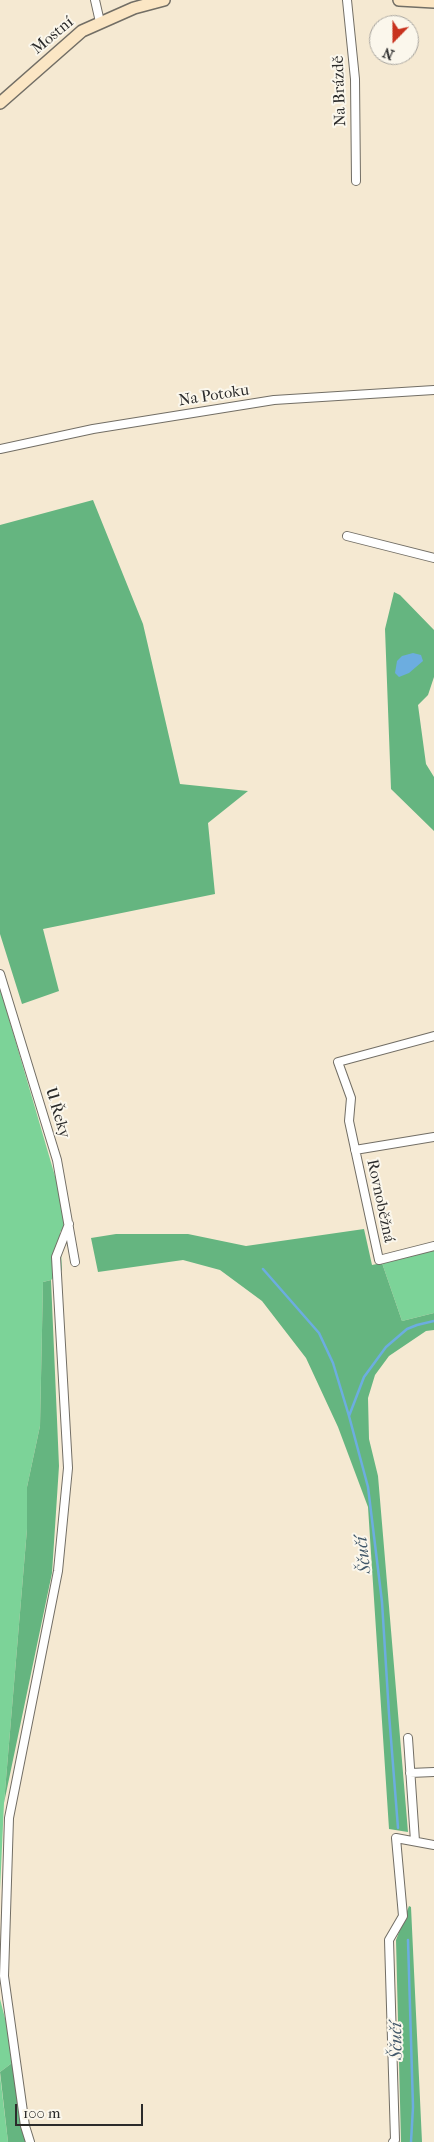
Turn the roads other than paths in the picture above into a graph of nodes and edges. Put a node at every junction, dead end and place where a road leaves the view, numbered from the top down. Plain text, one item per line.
1 (95, 0) edge
2 (164, 0) edge
3 (347, 0) edge
4 (400, 0) edge
5 (434, 2) edge
6 (100, 22) junction
7 (0, 103) edge
8 (356, 181) dead end
9 (434, 390) edge
10 (0, 449) edge
11 (347, 536) dead end
12 (434, 558) edge
13 (0, 974) edge
14 (434, 1036) edge
15 (434, 1137) edge
16 (355, 1150) junction
17 (68, 1224) junction
18 (434, 1246) edge
19 (75, 1262) dead end
20 (408, 1738) dead end
21 (434, 1772) edge
22 (410, 1773) junction
23 (415, 1841) junction
24 (434, 1845) edge
25 (30, 2142) edge
26 (393, 2142) edge

1 - 6 street
2 - 6 main road, Mostní
3 - 8 street, Na Brázdě
4 - 5 main road
6 - 7 main road, Mostní
9 - 10 street, Na Potoku
11 - 12 street
13 - 17 street, U Řeky
14 - 16 street
15 - 16 street
16 - 18 street, Rovnoběžná
17 - 19 street, U Řeky
17 - 25 street
20 - 22 street
21 - 22 street
22 - 23 street
23 - 24 street
23 - 26 street

